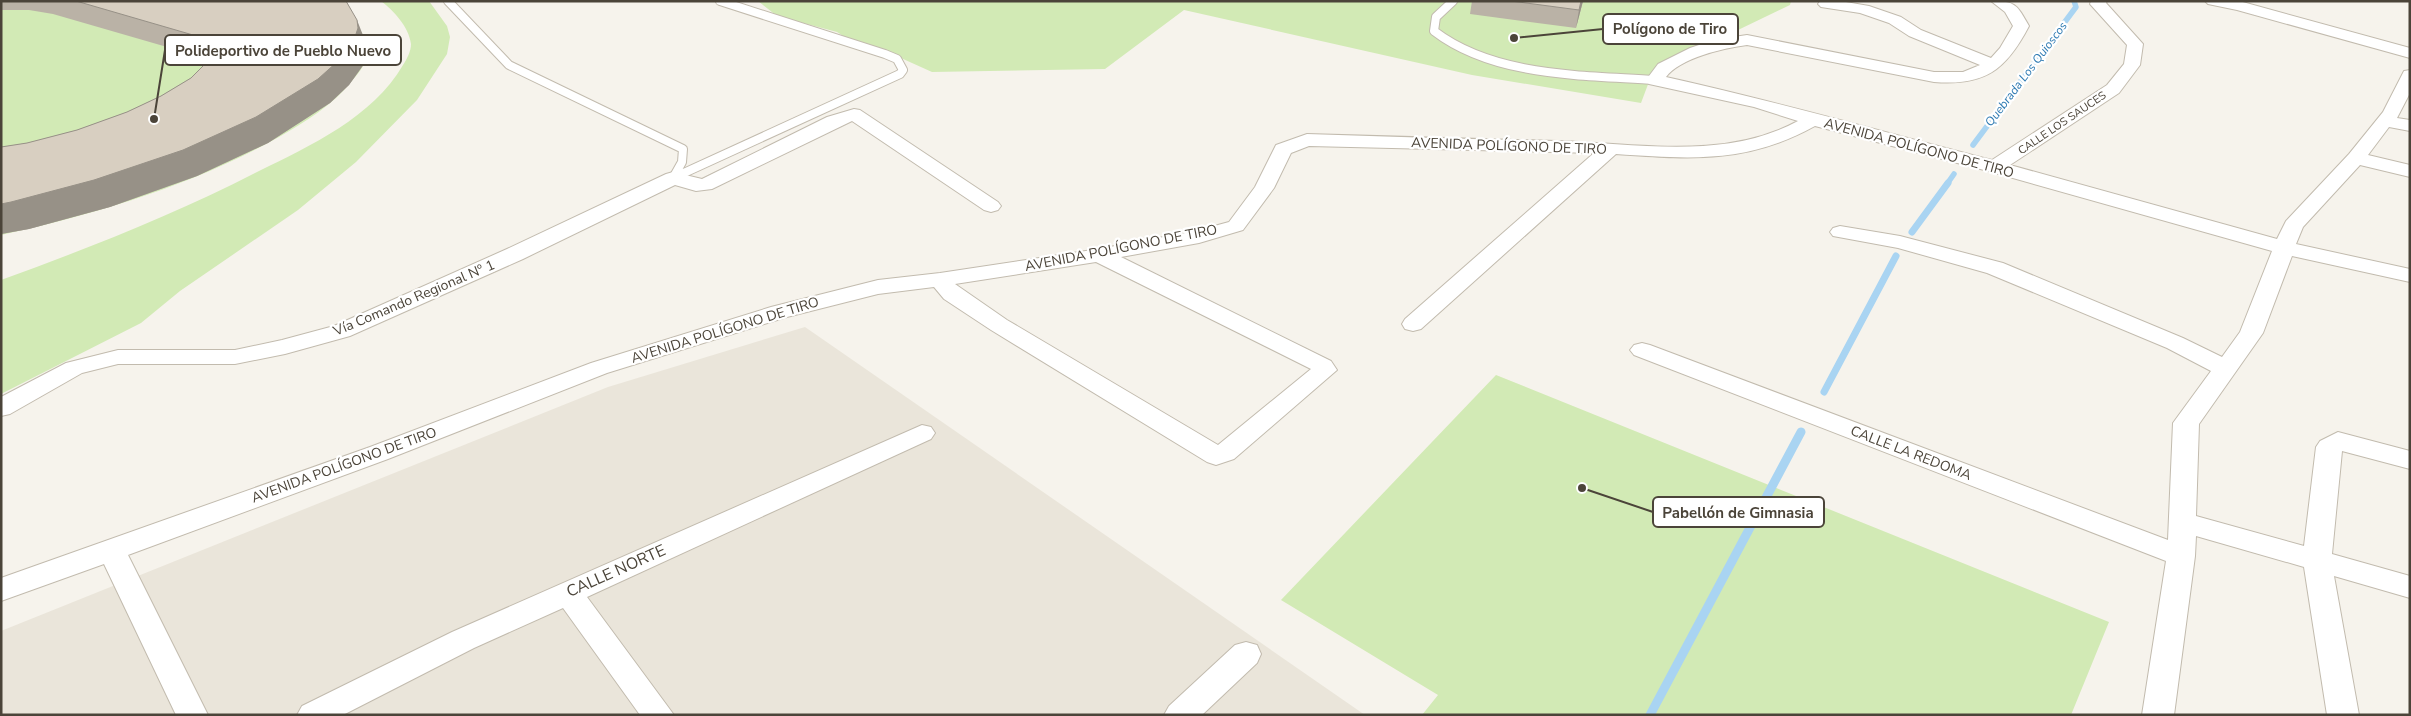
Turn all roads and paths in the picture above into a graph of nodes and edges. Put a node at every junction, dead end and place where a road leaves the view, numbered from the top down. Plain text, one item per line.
1 (448, 1) edge
2 (720, 1) edge
3 (1453, 1) edge
4 (1999, 1) edge
5 (2099, 1) edge
6 (2213, 1) edge
7 (1826, 4) dead end
8 (2410, 53) edge
9 (1994, 65) junction
10 (2410, 75) edge
11 (1655, 80) junction
12 (2395, 117) edge
13 (1813, 120) junction
14 (2410, 126) edge
15 (1611, 148) junction
16 (2356, 158) junction
17 (1995, 167) junction
18 (2410, 171) edge
19 (673, 178) junction
20 (991, 206) dead end
21 (1840, 232) dead end
22 (2285, 248) junction
23 (1098, 255) junction
24 (2410, 276) edge
25 (940, 280) junction
26 (1413, 324) dead end
27 (1642, 350) dead end
28 (2225, 368) junction
29 (1, 408) edge
30 (922, 433) dead end
31 (2410, 460) edge
32 (2182, 522) junction
33 (112, 551) junction
34 (2181, 556) junction
35 (2317, 561) junction
36 (2410, 588) edge
37 (1, 590) edge
38 (568, 593) junction
39 (1246, 654) dead end
40 (192, 715) edge
41 (313, 715) edge
42 (658, 715) edge
43 (1180, 715) edge
44 (2158, 715) edge
45 (2344, 715) edge

1 - 19 lane
2 - 19 lane
3 - 11 lane
4 - 9 street
5 - 17 street, CALLE LOS SAUCES
6 - 8 street
7 - 9 street
9 - 11 street
10 - 12 street
11 - 13 street
12 - 14 street
12 - 16 street
13 - 15 street, AVENIDA POLÍGONO DE TIRO
13 - 17 street, AVENIDA POLÍGONO DE TIRO
15 - 23 street, AVENIDA POLÍGONO DE TIRO
15 - 26 street
16 - 18 street
16 - 22 street
17 - 22 street, AVENIDA POLÍGONO DE TIRO
19 - 20 street
19 - 29 street, Vía Comando Regional Nº 1
21 - 28 street
22 - 24 street, AVENIDA POLÍGONO DE TIRO
22 - 28 street
23 - 25 street, AVENIDA POLÍGONO DE TIRO
23 - 25 street
25 - 33 street, AVENIDA POLÍGONO DE TIRO
27 - 34 street, CALLE LA REDOMA
28 - 32 street
30 - 38 street, CALLE NORTE
31 - 35 street
32 - 34 street
32 - 35 street
33 - 37 street, AVENIDA POLÍGONO DE TIRO
33 - 40 street
34 - 44 street
35 - 36 street
35 - 45 street
38 - 41 street, CALLE NORTE
38 - 42 street
39 - 43 street

